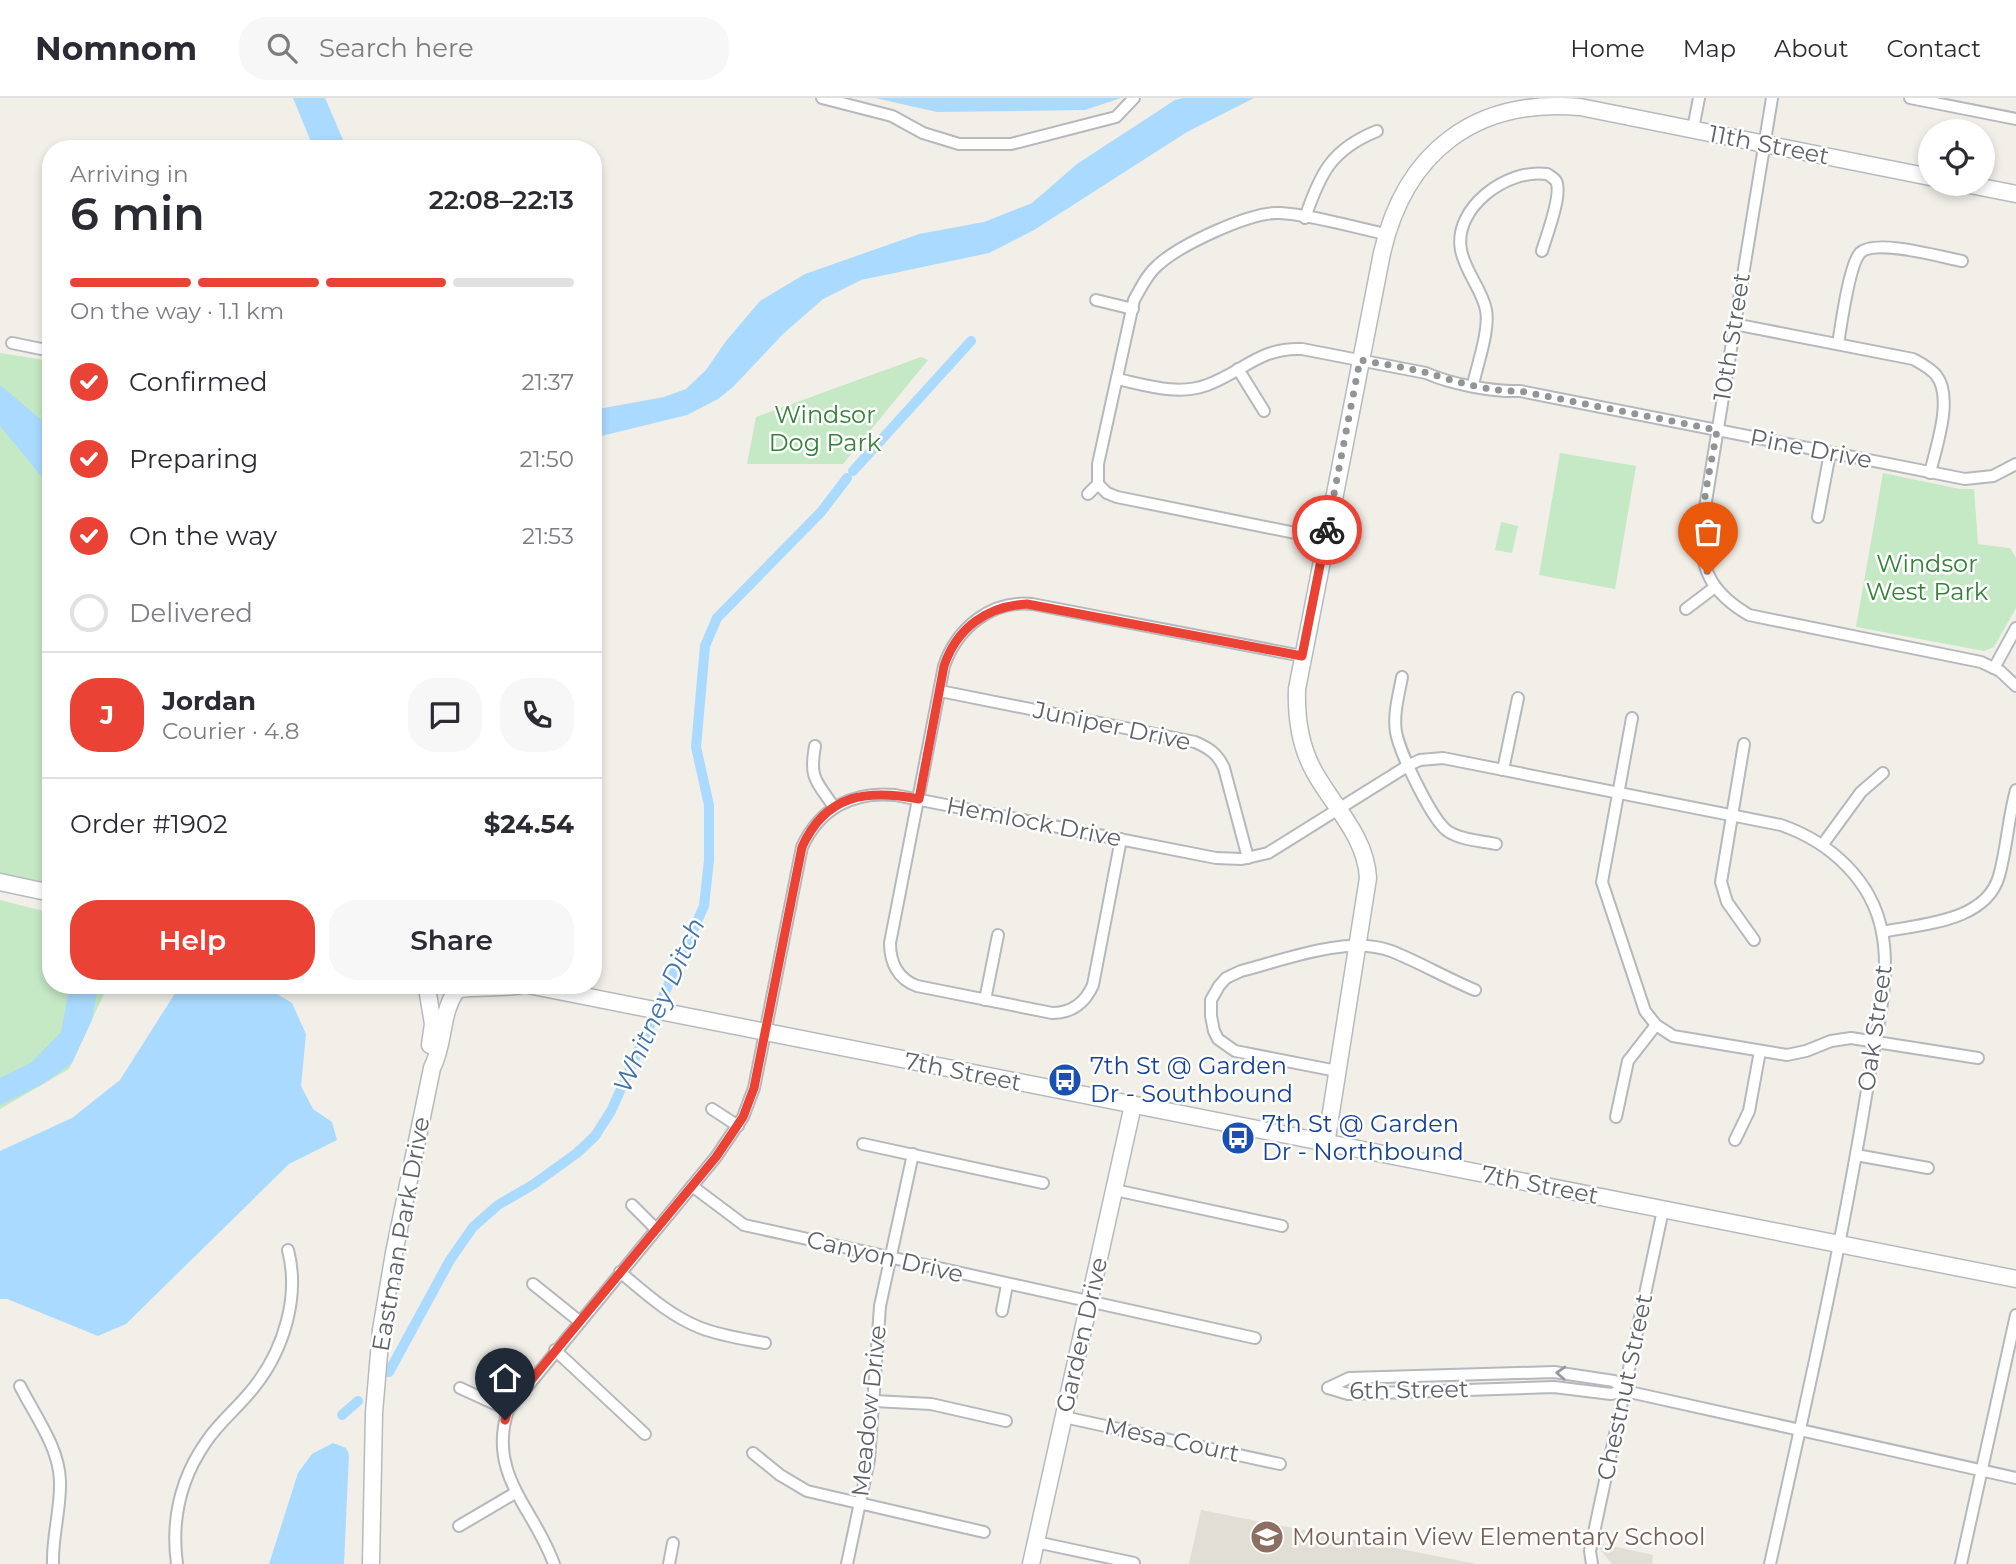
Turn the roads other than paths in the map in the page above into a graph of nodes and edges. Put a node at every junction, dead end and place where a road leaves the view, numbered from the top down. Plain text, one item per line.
1 (821, 98) edge
2 (1134, 98) edge
3 (1699, 98) edge
4 (1772, 98) edge
5 (1910, 98) edge
6 (2016, 119) edge
7 (1693, 130) junction
8 (1377, 131) dead end
9 (1763, 144) junction
10 (1918, 175) edge
11 (1995, 190) edge
12 (2016, 194) edge
13 (1306, 218) junction
14 (1386, 234) junction
15 (1858, 239) dead end
16 (1864, 250) junction
17 (1542, 251) dead end
18 (1962, 261) dead end
19 (1096, 300) dead end
20 (1132, 309) junction
21 (1734, 324) junction
22 (12, 343) dead end
23 (1838, 344) junction
24 (42, 349) edge
25 (1360, 360) junction
26 (1238, 369) junction
27 (1117, 379) junction
28 (1473, 385) junction
29 (1264, 411) dead end
30 (1717, 430) junction
31 (1830, 453) junction
32 (2016, 464) edge
33 (1930, 473) junction
34 (1098, 484) junction
35 (1088, 494) dead end
36 (1818, 517) dead end
37 (1325, 539) junction
38 (1715, 587) junction
39 (1686, 610) dead end
40 (2016, 628) edge
41 (1302, 656) junction
42 (1994, 668) junction
43 (1402, 677) dead end
44 (2016, 686) edge
45 (940, 691) junction
46 (1518, 698) dead end
47 (1632, 718) dead end
48 (1744, 744) dead end
49 (815, 746) dead end
50 (1409, 765) junction
51 (1503, 770) junction
52 (1883, 773) dead end
53 (2016, 790) edge
54 (1618, 793) junction
55 (919, 799) junction
56 (834, 807) junction
57 (1338, 809) junction
58 (1732, 815) junction
59 (1121, 839) junction
60 (1496, 844) dead end
61 (1823, 844) junction
62 (1248, 858) junction
63 (0, 882) edge
64 (42, 891) edge
65 (1882, 932) junction
66 (998, 934) dead end
67 (1754, 940) dead end
68 (1357, 947) junction
69 (1475, 990) dead end
70 (427, 994) edge
71 (456, 994) edge
72 (570, 994) edge
73 (985, 1000) junction
74 (1656, 1025) junction
75 (764, 1034) junction
76 (1874, 1042) junction
77 (1760, 1051) junction
78 (1978, 1058) dead end
79 (432, 1068) junction
80 (1337, 1070) junction
81 (1133, 1105) junction
82 (712, 1109) dead end
83 (1616, 1117) dead end
84 (738, 1126) junction
85 (1735, 1140) dead end
86 (863, 1143) dead end
87 (1326, 1144) junction
88 (913, 1154) junction
89 (1856, 1155) junction
90 (1928, 1168) dead end
91 (1043, 1183) dead end
92 (692, 1186) junction
93 (1115, 1190) junction
94 (632, 1205) dead end
95 (1663, 1210) junction
96 (1282, 1226) dead end
97 (656, 1229) junction
98 (1840, 1244) junction
99 (288, 1250) dead end
100 (890, 1259) junction
101 (620, 1272) junction
102 (2016, 1279) edge
103 (533, 1284) dead end
104 (1007, 1285) junction
105 (1090, 1303) junction
106 (1002, 1311) dead end
107 (2016, 1315) edge
108 (579, 1321) junction
109 (1255, 1338) dead end
110 (765, 1343) dead end
111 (555, 1350) junction
112 (20, 1386) dead end
113 (460, 1388) dead end
114 (1625, 1391) junction
115 (874, 1401) junction
116 (508, 1410) junction
117 (1064, 1417) junction
118 (1006, 1421) dead end
119 (1800, 1430) junction
120 (645, 1434) dead end
121 (753, 1452) dead end
122 (1280, 1464) dead end
123 (1982, 1471) junction
124 (2016, 1478) edge
125 (516, 1493) junction
126 (860, 1504) junction
127 (459, 1526) dead end
128 (373, 1528) junction
129 (984, 1532) dead end
130 (1036, 1542) junction
131 (673, 1543) dead end
132 (1134, 1563) edge
133 (54, 1564) edge
134 (177, 1564) edge
135 (371, 1564) edge
136 (379, 1564) edge
137 (554, 1564) edge
138 (670, 1564) edge
139 (847, 1564) edge
140 (1031, 1564) edge
141 (1592, 1564) edge
142 (1770, 1564) edge
143 (1961, 1564) edge

1 - 2 street
3 - 7 street
4 - 9 street, 10th Street
5 - 6 street
7 - 9 street, 11th Street
7 - 14 street, 11th Street
8 - 13 street
9 - 10 street, 11th Street
9 - 21 street, 10th Street
11 - 12 street
13 - 14 street
13 - 20 street
14 - 25 street, 11th Street
15 - 16 street
16 - 18 street
16 - 23 street
17 - 28 street
19 - 20 street
20 - 27 street
21 - 23 street
21 - 30 street, 10th Street
22 - 24 street
23 - 33 street
25 - 26 street, Pine Drive
25 - 28 street, Pine Drive
25 - 37 street, 11th Street
26 - 27 street, Pine Drive
26 - 29 street
27 - 34 street
28 - 30 street, Pine Drive
30 - 31 street, Pine Drive
30 - 38 street, 10th Street
31 - 33 street, Pine Drive
31 - 36 street
32 - 33 street, Pine Drive
34 - 35 street
34 - 37 street
37 - 41 street, 11th Street
38 - 39 street
38 - 42 street, 10th Street
40 - 42 street
41 - 45 street
41 - 57 street, 11th Street
42 - 44 street, 10th Street
43 - 50 street
45 - 55 street
45 - 62 street, Juniper Drive
46 - 51 street
47 - 54 street
48 - 58 street
49 - 56 street
50 - 51 street, Oak Street
50 - 57 street, Oak Street
50 - 60 street
51 - 54 street, Oak Street
52 - 61 street
53 - 65 street
54 - 58 street, Oak Street
54 - 74 street
55 - 56 street, Hemlock Drive
55 - 59 street, Hemlock Drive
55 - 73 street
56 - 75 street, Hemlock Drive
57 - 62 street, Hemlock Drive
57 - 68 street, 11th Street
58 - 61 street, Oak Street
58 - 67 street
59 - 62 street, Hemlock Drive
59 - 73 street
61 - 65 street, Oak Street
63 - 64 street
65 - 76 street, Oak Street
66 - 73 street
68 - 69 street
68 - 80 street, 11th Street
68 - 80 street
70 - 79 street, Eastman Park Drive
71 - 79 street, Eastman Park Drive
72 - 75 street, 7th Street
74 - 77 street
74 - 83 street
75 - 81 street, 7th Street
75 - 84 street, Hemlock Drive
76 - 77 street
76 - 78 street
76 - 89 street, Oak Street
77 - 85 street
79 - 128 street, Eastman Park Drive
80 - 87 street, 11th Street
81 - 87 street, 7th Street
81 - 93 street, Garden Drive
82 - 84 street
84 - 92 street, Hemlock Drive
86 - 88 street
87 - 95 street, 7th Street
88 - 91 street
88 - 100 street, Meadow Drive
89 - 90 street
89 - 98 street, Oak Street
92 - 97 street, Hemlock Drive
92 - 100 street, Canyon Drive
93 - 96 street
93 - 105 street, Garden Drive
94 - 97 street
95 - 98 street, 7th Street
95 - 114 street, Chestnut Street
97 - 101 street, Hemlock Drive
98 - 102 street, 7th Street
98 - 119 street, Oak Street
99 - 134 street
100 - 104 street, Canyon Drive
100 - 115 street, Meadow Drive
101 - 108 street, Hemlock Drive
101 - 110 street
103 - 108 street
104 - 105 street, Canyon Drive
104 - 106 street
105 - 109 street, Canyon Drive
105 - 117 street, Garden Drive
107 - 123 street
108 - 111 street, Hemlock Drive
111 - 116 street, Hemlock Drive
111 - 120 street
112 - 133 street
113 - 116 street
114 -> 114 street, 6th Street
114 - 119 street, 6th Street
114 - 141 street, Chestnut Street
115 - 118 street
115 - 126 street, Meadow Drive
116 - 125 street, Hemlock Drive
117 - 122 street, Mesa Court
117 - 130 street, Garden Drive
119 - 123 street, 6th Street
119 - 142 street, Oak Street
121 - 126 street
123 - 124 street, 6th Street
123 - 143 street
125 - 127 street
125 - 137 street, Hemlock Drive
126 - 129 street
126 - 139 street, Meadow Drive
128 - 135 street, Eastman Park Drive
128 - 136 street, Eastman Park Drive
130 - 132 street
130 - 140 street, Garden Drive
131 - 138 street

